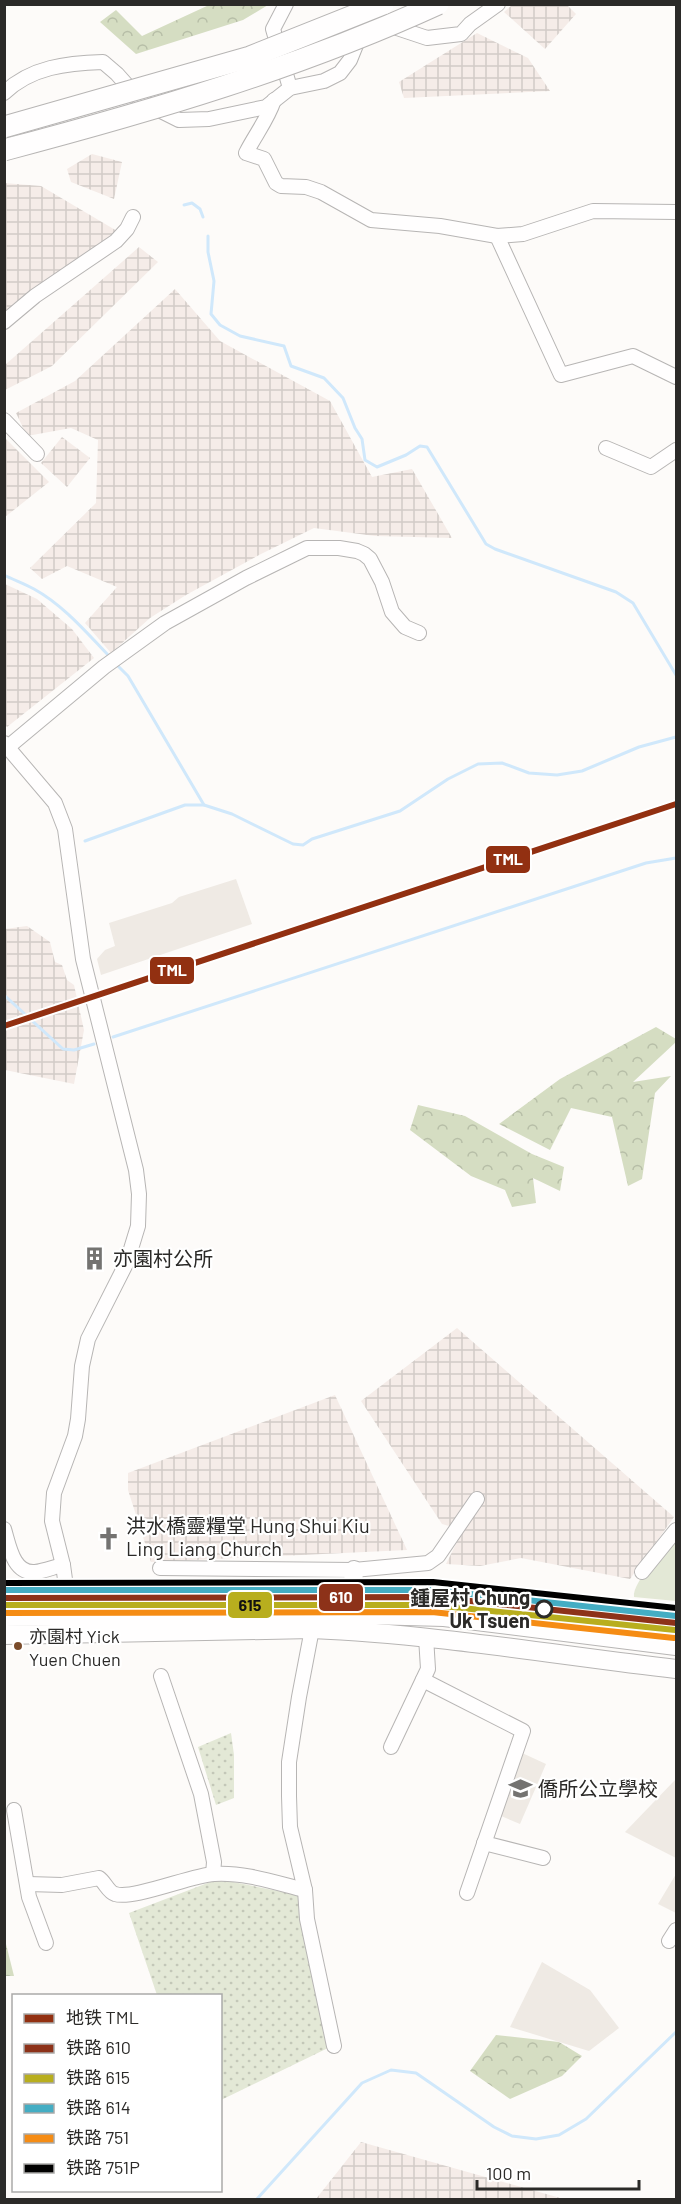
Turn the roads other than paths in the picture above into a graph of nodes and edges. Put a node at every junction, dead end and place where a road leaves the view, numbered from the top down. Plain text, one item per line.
1 (285, 4) edge
2 (383, 4) edge
3 (438, 4) edge
4 (498, 4) edge
5 (290, 88) junction
6 (4, 93) edge
7 (274, 100) junction
8 (4, 127) edge
9 (4, 150) edge
10 (676, 212) edge
11 (133, 217) dead end
12 (496, 236) junction
13 (4, 322) edge
14 (676, 377) edge
15 (4, 420) edge
16 (606, 448) dead end
17 (676, 450) edge
18 (37, 453) dead end
19 (419, 633) dead end
20 (6, 745) edge
21 (477, 1499) dead end
22 (4, 1529) edge
23 (676, 1530) edge
24 (63, 1565) junction
25 (160, 1568) dead end
26 (354, 1570) junction
27 (642, 1572) dead end
28 (352, 1600) junction
29 (68, 1601) junction
30 (323, 1613) junction
31 (369, 1615) junction
32 (36, 1616) junction
33 (4, 1617) edge
34 (89, 1617) junction
35 (424, 1617) junction
36 (312, 1629) junction
37 (4, 1635) edge
38 (426, 1637) junction
39 (676, 1646) edge
40 (676, 1669) edge
41 (161, 1676) dead end
42 (423, 1680) junction
43 (391, 1747) dead end
44 (14, 1810) dead end
45 (484, 1843) junction
46 (543, 1858) dead end
47 (213, 1874) junction
48 (28, 1884) junction
49 (305, 1890) junction
50 (467, 1893) dead end
51 (46, 1943) dead end
52 (334, 2046) dead end

1 - 5 street
2 - 8 highway, bridge
3 - 9 highway, bridge
4 - 5 street
5 - 7 street
6 - 7 street
7 - 12 street
10 - 12 street
11 - 13 street
12 - 14 street
15 - 18 street
16 - 17 street
19 - 20 street
20 - 24 street
21 - 26 street
22 - 24 street
23 - 27 street
24 - 29 street
25 - 26 street
26 - 28 main road
28 - 30 main road
28 - 31 main road
29 - 32 street
29 - 34 street
30 - 31 main road
30 - 34 main road
31 - 35 main road
32 - 33 main road
32 - 34 main road
35 - 38 main road
35 - 39 main road
36 - 37 main road
36 - 38 main road
36 - 49 street
38 - 40 main road
38 - 42 street
41 - 47 street
42 - 43 street
42 - 45 street
44 - 48 street
45 - 46 street
45 - 50 street
47 - 48 street
47 - 49 street
48 - 51 street
49 - 52 street

